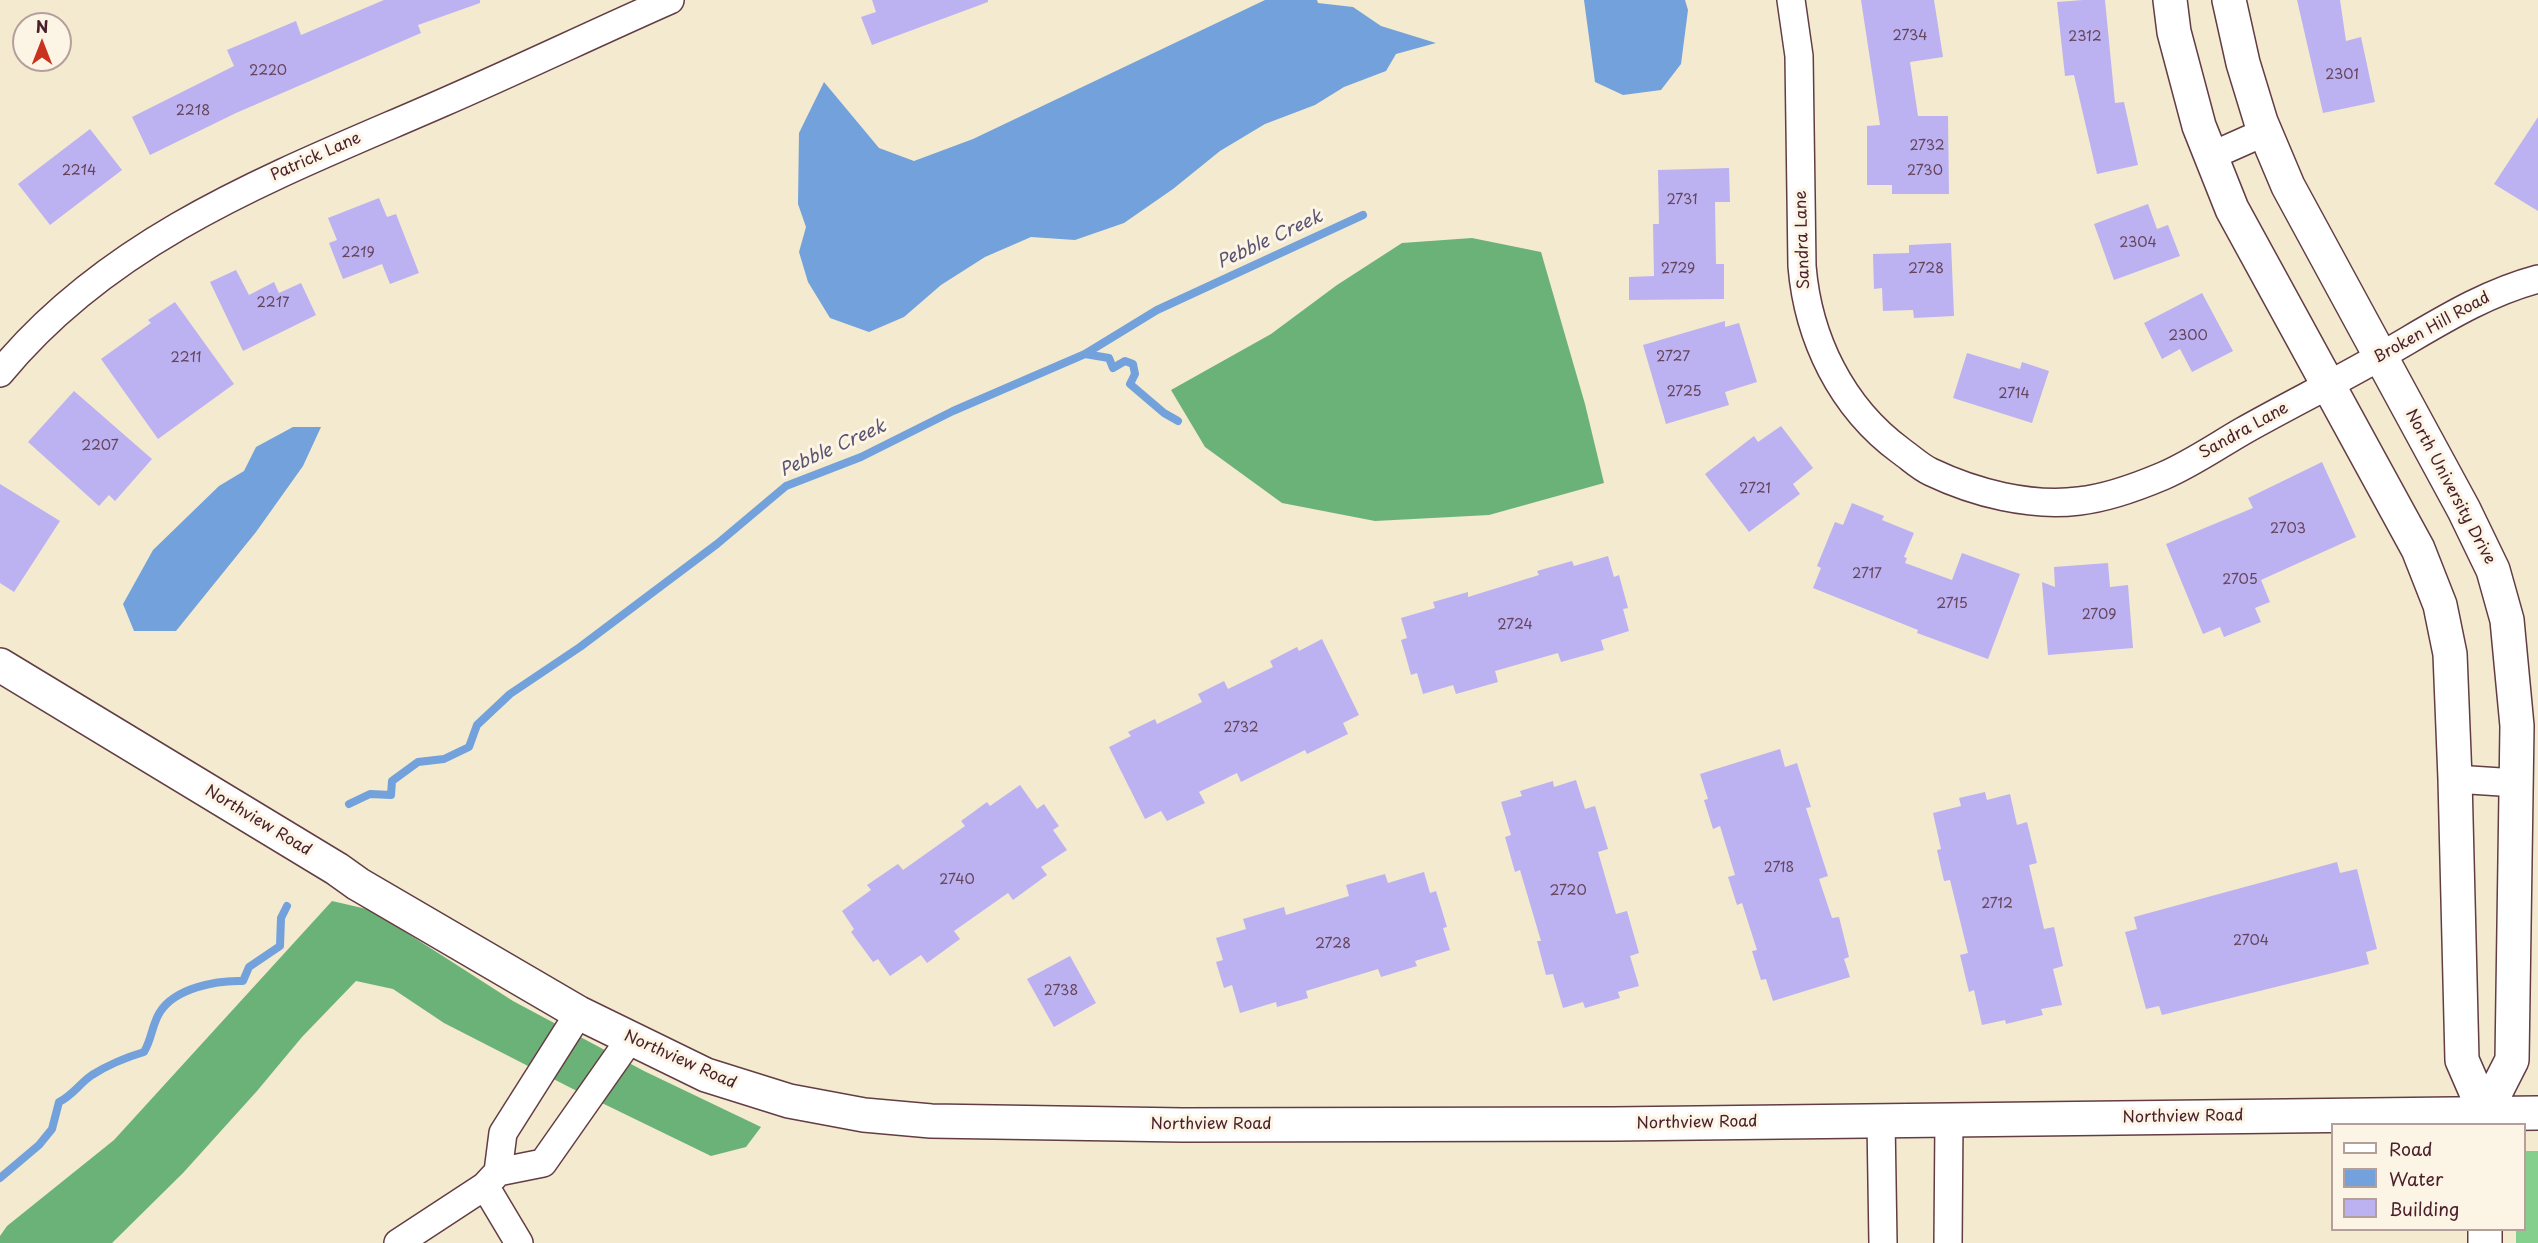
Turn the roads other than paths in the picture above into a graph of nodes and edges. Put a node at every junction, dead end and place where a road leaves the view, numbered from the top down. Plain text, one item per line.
1 (670, 0) edge
2 (1791, 0) edge
3 (2170, 0) edge
4 (2229, 0) edge
5 (2265, 132) junction
6 (2211, 156) junction
7 (2538, 279) edge
8 (2380, 357) junction
9 (0, 374) edge
10 (2329, 385) junction
11 (0, 665) edge
12 (2455, 779) junction
13 (2516, 783) junction
14 (579, 1013) junction
15 (630, 1039) junction
16 (2538, 1113) edge
17 (1949, 1119) junction
18 (2485, 1119) edge
19 (1881, 1120) junction
20 (492, 1179) junction
21 (398, 1243) edge
22 (519, 1243) edge
23 (1883, 1243) edge
24 (1948, 1243) edge

1 - 9 street, Patrick Lane
2 - 10 street, Sandra Lane
3 - 6 street
4 - 5 street, North University Drive
5 - 6 street
5 - 8 street, North University Drive
6 - 10 street
7 - 8 street, Broken Hill Road
8 - 10 street, Broken Hill Road
8 - 13 street, North University Drive
10 - 12 street
11 - 14 street, Northview Road
12 - 13 street
12 - 18 street
13 - 18 street, North University Drive
14 - 15 street, Northview Road
14 - 20 street
15 - 19 street, Northview Road
15 - 20 street
16 - 18 street, Northview Road
17 - 18 street, Northview Road
17 - 19 street, Northview Road
17 - 24 street
19 - 23 street
20 - 21 street
20 - 22 street

